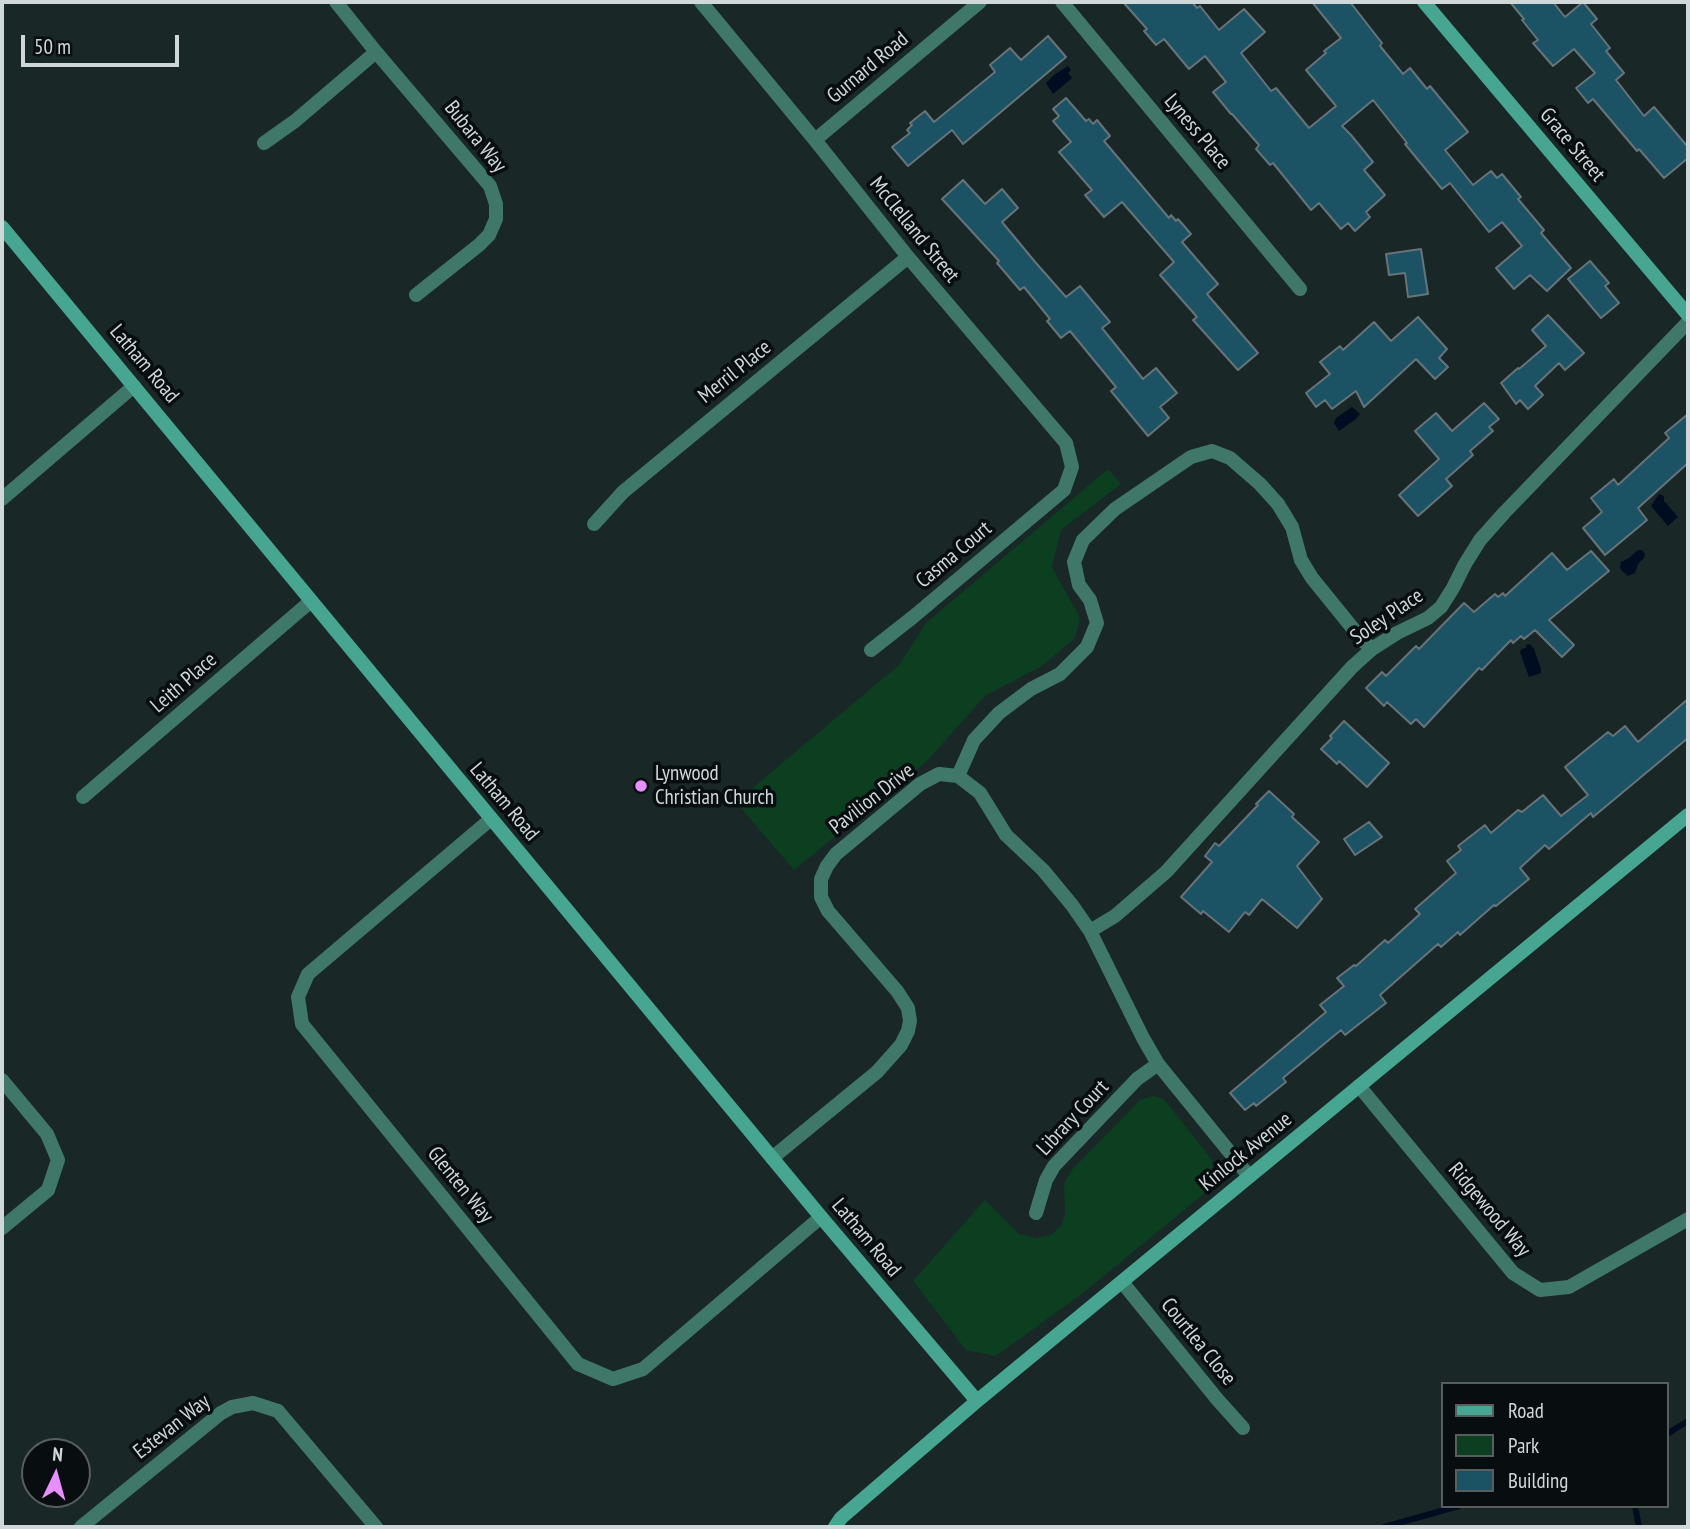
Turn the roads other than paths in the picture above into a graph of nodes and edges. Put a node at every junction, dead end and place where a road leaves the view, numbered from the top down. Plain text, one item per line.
1 (336, 2) edge
2 (701, 2) edge
3 (980, 2) edge
4 (1062, 2) edge
5 (1424, 2) edge
6 (376, 52) junction
7 (815, 140) junction
8 (264, 143) dead end
9 (2, 227) edge
10 (908, 257) junction
11 (1300, 289) dead end
12 (416, 295) dead end
13 (1688, 315) edge
14 (1688, 322) edge
15 (134, 386) junction
16 (1064, 490) joint
17 (2, 499) edge
18 (594, 524) dead end
19 (311, 601) junction
20 (1372, 649) junction
21 (871, 650) dead end
22 (958, 776) junction
23 (83, 797) dead end
24 (1688, 815) edge
25 (491, 819) junction
26 (1090, 931) junction
27 (1158, 1064) junction
28 (2, 1080) edge
29 (1359, 1086) junction
30 (772, 1158) junction
31 (1249, 1176) junction
32 (1036, 1213) dead end
33 (821, 1217) junction
34 (1688, 1219) edge
35 (2, 1228) edge
36 (1122, 1282) junction
37 (977, 1401) junction
38 (1243, 1428) dead end
39 (81, 1527) edge
40 (376, 1527) edge
41 (835, 1527) edge

1 - 6 street, Bubara Way
2 - 7 street, McClelland Street
3 - 7 street, Gurnard Road
4 - 11 street, Lyness Place
5 - 13 street, Grace Street
6 - 8 street
6 - 12 street, Bubara Way
7 - 10 street, McClelland Street
9 - 15 street, Latham Road
10 - 16 street, McClelland Street
10 - 18 street, Merril Place
14 - 20 street, Soley Place
15 - 17 street
15 - 19 street, Latham Road
16 - 21 street, Casma Court
19 - 23 street, Leith Place
19 - 25 street, Latham Road
20 - 22 street
20 - 26 street, Soley Place
22 - 26 street
22 - 30 street, Pavilion Drive
24 - 29 street, Kinlock Avenue
25 - 30 street, Latham Road
25 - 33 street, Glenten Way
26 - 27 street
27 - 31 street
27 - 32 street, Library Court
28 - 35 street
29 - 31 street, Kinlock Avenue
29 - 34 street, Ridgewood Way
30 - 33 street, Latham Road
31 - 36 street, Kinlock Avenue
33 - 37 street, Latham Road
36 - 37 street, Kinlock Avenue
36 - 38 street, Courtlea Close
37 - 41 street, Kinlock Avenue
39 - 40 street, Estevan Way

